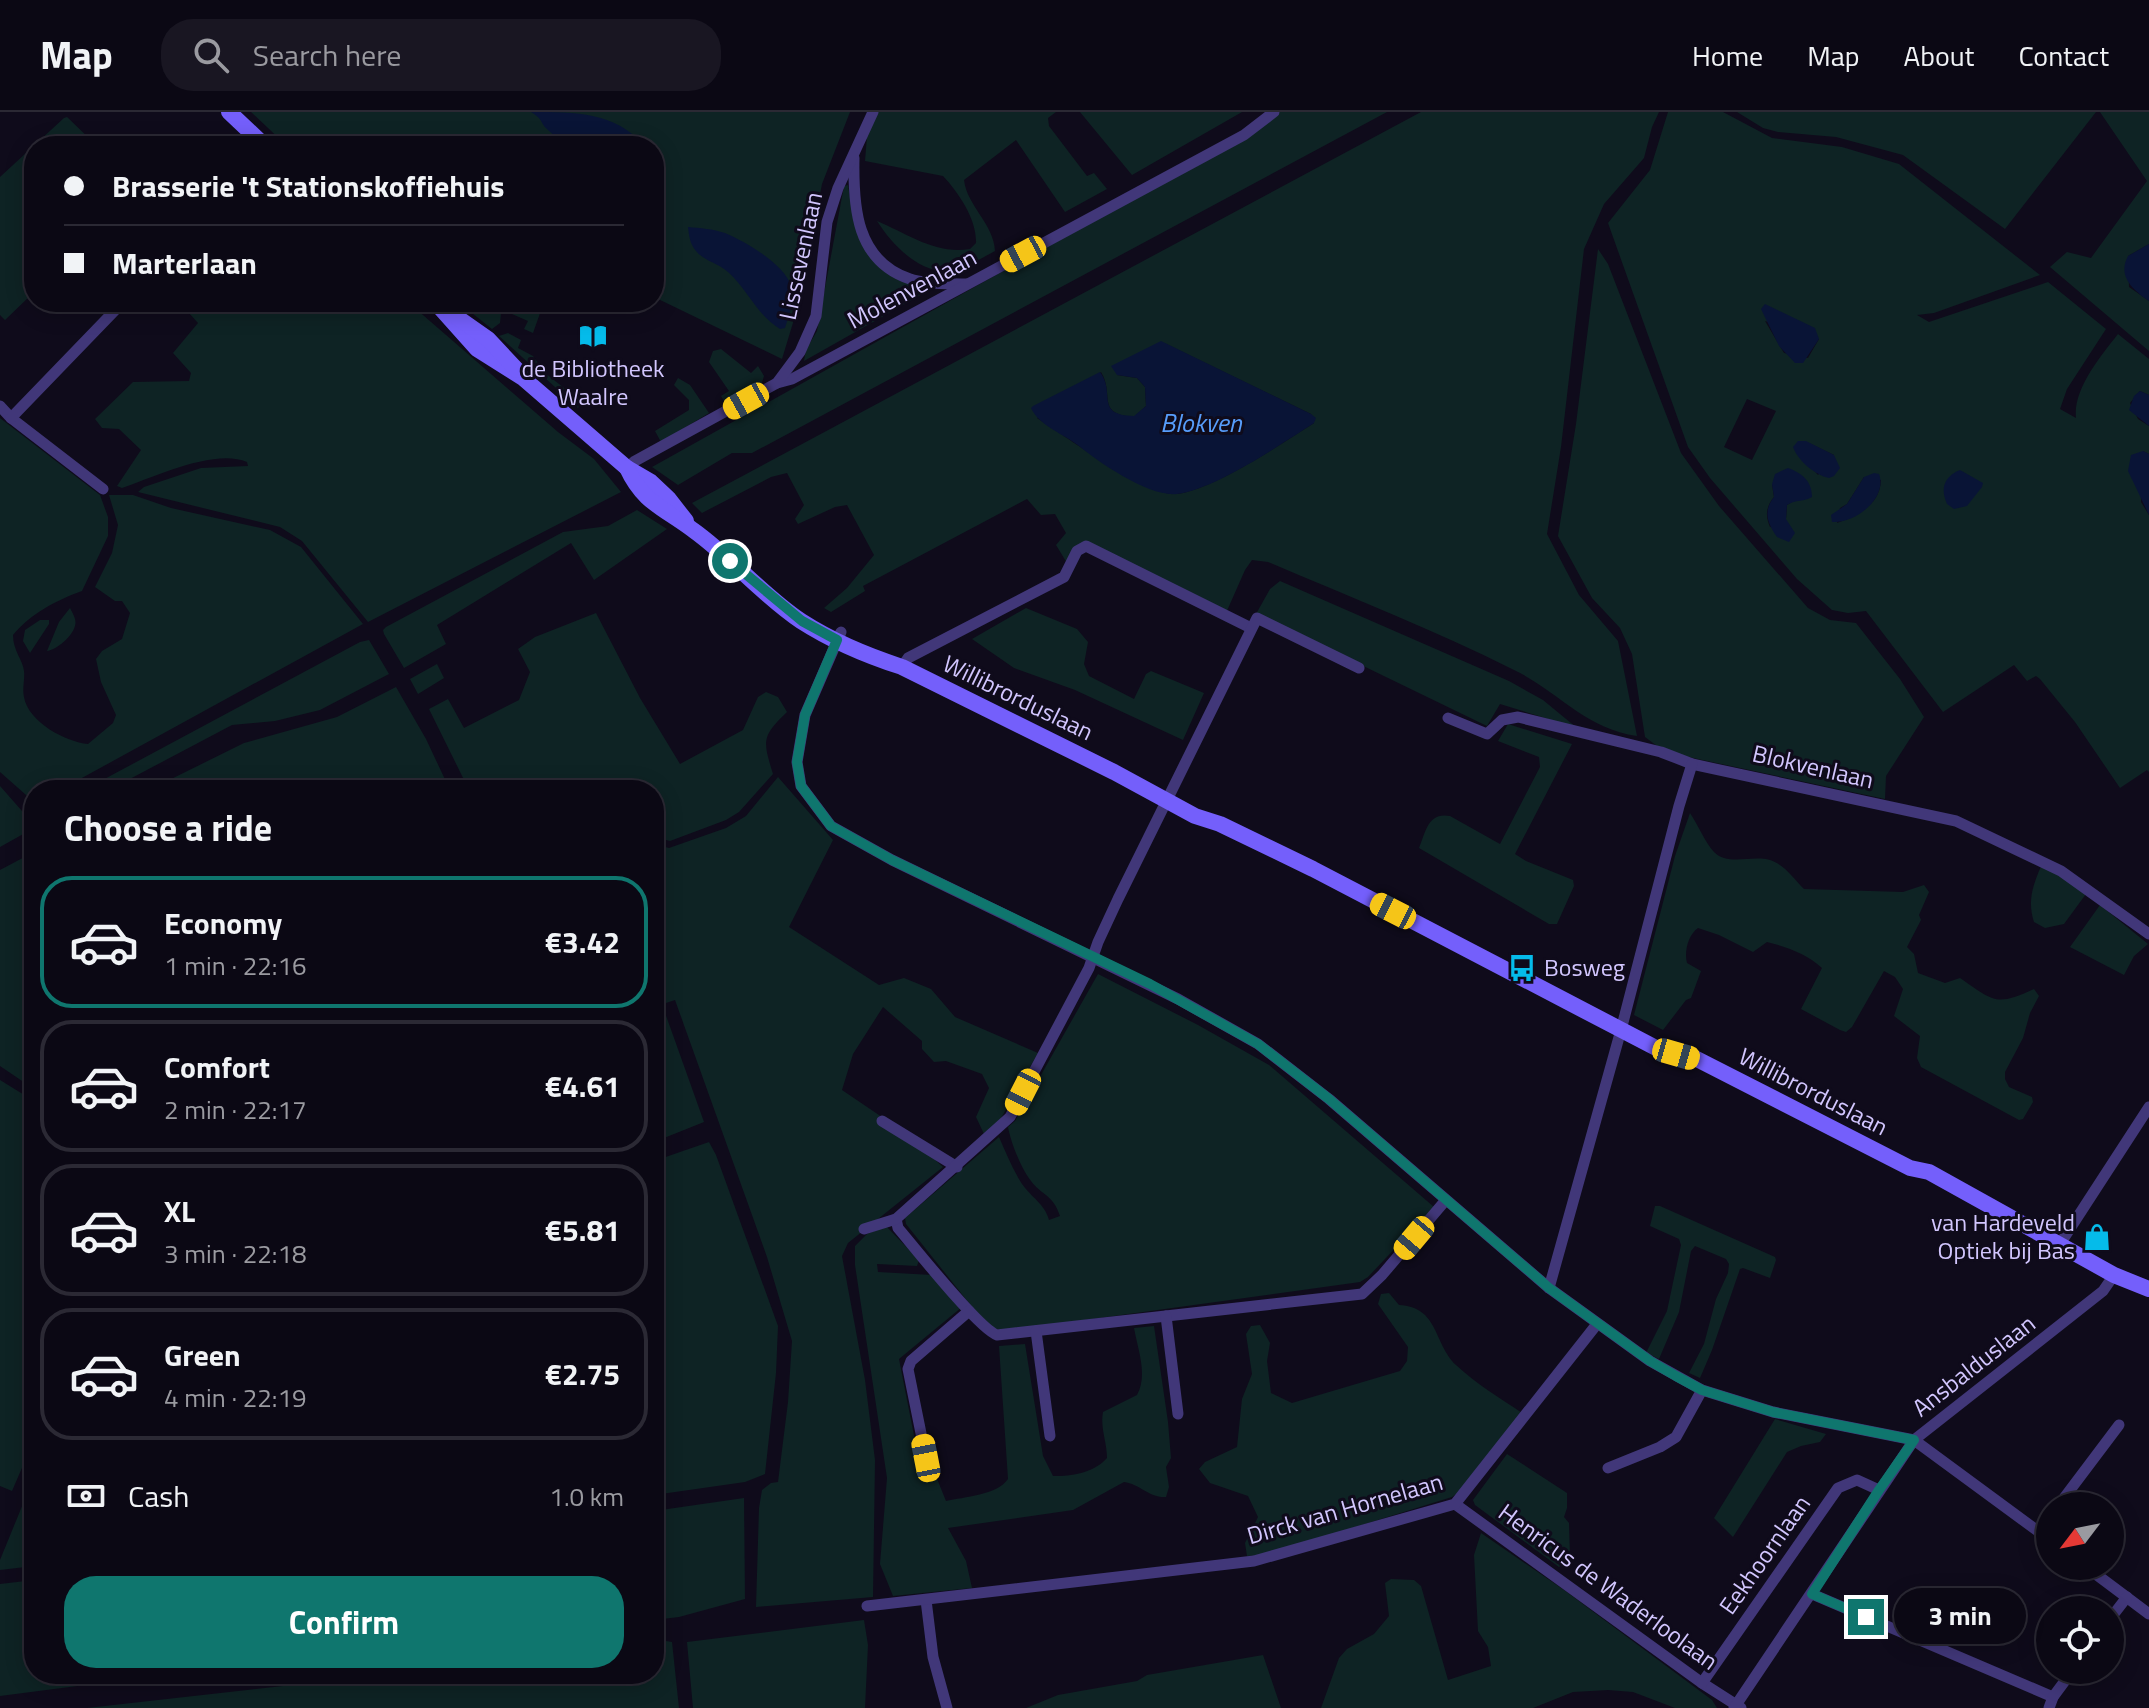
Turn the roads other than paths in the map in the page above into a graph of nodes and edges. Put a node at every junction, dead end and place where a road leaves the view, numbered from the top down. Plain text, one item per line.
1 (229, 112) edge
2 (873, 112) edge
3 (1274, 112) edge
4 (254, 136) edge
5 (854, 152) junction
6 (968, 284) junction
7 (113, 312) edge
8 (448, 312) edge
9 (777, 383) junction
10 (0, 406) edge
11 (11, 418) junction
12 (627, 468) junction
13 (103, 489) dead end
14 (1251, 628) junction
15 (839, 636) junction
16 (902, 667) junction
17 (1359, 668) dead end
18 (1448, 718) dead end
19 (1692, 764) junction
20 (1169, 799) junction
21 (2149, 934) edge
22 (1093, 956) junction
23 (1622, 1025) junction
24 (2149, 1107) edge
25 (882, 1121) dead end
26 (957, 1167) junction
27 (1445, 1201) junction
28 (896, 1219) junction
29 (864, 1229) dead end
30 (2060, 1244) junction
31 (2114, 1275) junction
32 (1549, 1288) junction
33 (2149, 1289) edge
34 (969, 1311) junction
35 (1166, 1316) junction
36 (1597, 1324) junction
37 (1036, 1331) junction
38 (1702, 1390) junction
39 (1178, 1414) dead end
40 (2119, 1425) dead end
41 (1050, 1436) dead end
42 (1914, 1440) junction
43 (926, 1458) dead end
44 (1608, 1468) dead end
45 (1879, 1490) junction
46 (2069, 1492) edge
47 (1455, 1504) junction
48 (2036, 1530) edge
49 (2104, 1580) edge
50 (1812, 1594) junction
51 (2127, 1597) junction
52 (926, 1600) junction
53 (2124, 1601) edge
54 (867, 1606) dead end
55 (2149, 1614) edge
56 (1702, 1683) junction
57 (2063, 1684) edge
58 (2051, 1702) edge
59 (1737, 1707) edge
60 (947, 1708) edge

1 - 4 main road
2 - 5 street, Lissevenlaan
3 - 6 street, Molenvenlaan
5 - 6 street, Lissevenlaan
5 - 9 street, Lissevenlaan
6 - 9 street, Molenvenlaan
7 - 11 street
8 - 12 main road, Willibrorduslaan
9 - 12 street, Lissevenlaan
10 - 11 street
11 - 13 street
12 - 15 main road, Willibrorduslaan
14 - 16 street
14 - 17 street
14 - 20 street
15 - 16 main road, Willibrorduslaan
15 - 22 street, Ansbalduslaan
16 - 20 main road, Willibrorduslaan
18 - 19 street, Blokvenlaan
19 - 21 street, Blokvenlaan
19 - 23 street
20 - 22 street
20 - 23 main road, Willibrorduslaan
22 - 26 street
22 - 27 street, Ansbalduslaan
23 - 30 main road, Willibrorduslaan
23 - 32 street
24 - 30 street
25 - 26 street
26 - 28 street
27 - 32 street, Ansbalduslaan
27 - 35 street
28 - 29 street
28 - 34 street
30 - 31 main road, Willibrorduslaan
31 - 33 main road, Willibrorduslaan
31 - 42 street, Ansbalduslaan
32 - 36 street, Ansbalduslaan
34 - 37 street
34 - 43 street
35 - 37 street
35 - 39 street
36 - 38 street, Ansbalduslaan
36 - 47 street, Dirck van Hornelaan
37 - 41 street
38 - 42 street, Ansbalduslaan
38 - 44 street
40 - 46 street
42 - 45 street
42 - 48 street
45 - 50 street
45 - 56 street, Eekhoornlaan
47 - 52 street, Dirck van Hornelaan
47 - 56 street, Henricus de Waderloolaan
49 - 51 street
50 - 58 street
50 - 59 street
51 - 53 street
51 - 55 street
52 - 54 street, Dirck van Hornelaan
52 - 60 street
56 - 59 street, Henricus de Waderloolaan
57 - 58 street

